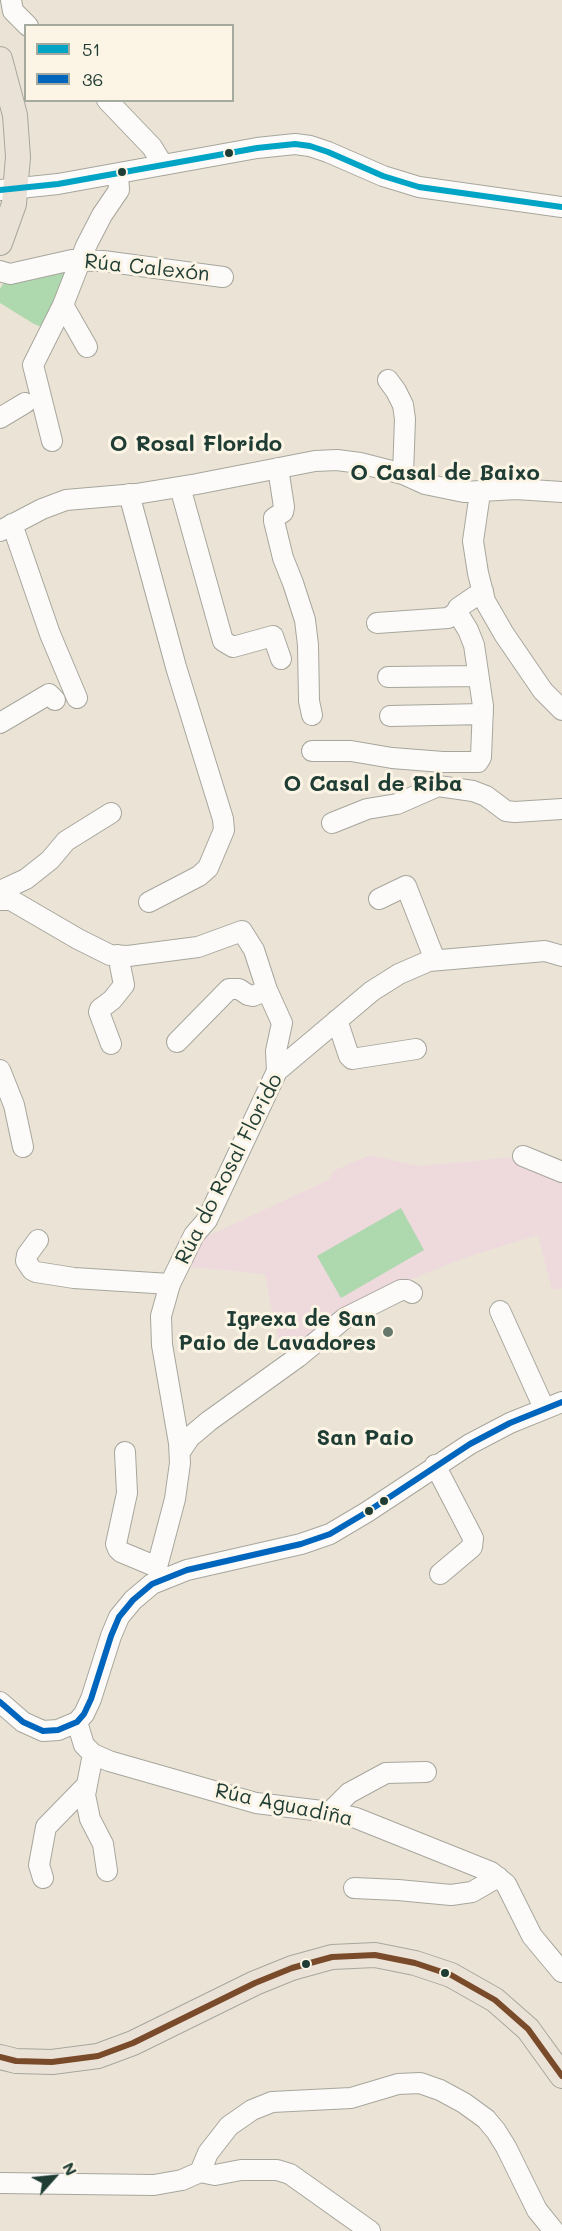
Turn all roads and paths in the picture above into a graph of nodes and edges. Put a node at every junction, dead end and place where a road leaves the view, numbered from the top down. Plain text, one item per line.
1 (11, 0) edge
2 (26, 24) edge
3 (0, 59) edge
4 (109, 102) edge
5 (163, 165) junction
6 (118, 174) junction
7 (8, 189) edge
8 (562, 207) edge
9 (0, 243) edge
10 (80, 261) junction
11 (0, 271) edge
12 (223, 277) dead end
13 (63, 305) junction
14 (87, 347) dead end
15 (388, 380) dead end
16 (25, 403) dead end
17 (0, 418) edge
18 (52, 441) dead end
19 (278, 468) junction
20 (403, 474) junction
21 (180, 487) junction
22 (480, 492) junction
23 (562, 492) edge
24 (129, 494) junction
25 (6, 527) edge
26 (483, 591) junction
27 (457, 612) junction
28 (377, 623) dead end
29 (281, 659) dead end
30 (478, 676) junction
31 (388, 677) dead end
32 (77, 698) dead end
33 (54, 700) dead end
34 (562, 710) edge
35 (483, 714) junction
36 (312, 715) dead end
37 (390, 716) dead end
38 (0, 723) edge
39 (312, 751) dead end
40 (562, 809) edge
41 (111, 813) dead end
42 (332, 823) dead end
43 (0, 891) edge
44 (379, 899) dead end
45 (0, 900) edge
46 (149, 902) dead end
47 (118, 955) junction
48 (562, 956) edge
49 (435, 960) junction
50 (267, 990) junction
51 (338, 1020) junction
52 (177, 1042) dead end
53 (111, 1044) dead end
54 (416, 1049) dead end
55 (0, 1070) edge
56 (277, 1071) junction
57 (23, 1147) dead end
58 (523, 1156) dead end
59 (562, 1172) edge
60 (38, 1240) dead end
61 (170, 1284) junction
62 (412, 1293) dead end
63 (500, 1311) dead end
64 (553, 1405) edge
65 (125, 1452) dead end
66 (180, 1452) junction
67 (435, 1465) junction
68 (158, 1573) junction
69 (440, 1574) dead end
70 (1, 1704) edge
71 (77, 1722) junction
72 (93, 1754) junction
73 (426, 1772) dead end
74 (86, 1786) junction
75 (330, 1812) junction
76 (107, 1871) dead end
77 (498, 1877) junction
78 (43, 1878) dead end
79 (354, 1888) dead end
80 (562, 1972) edge
81 (0, 2057) edge
82 (562, 2076) edge
83 (200, 2172) junction
84 (0, 2183) edge
85 (370, 2231) edge
86 (554, 2231) edge

1 - 2 street
3 - 7 main road
4 - 5 street
5 - 6 street
5 - 8 street
6 - 7 street
6 - 10 street
7 - 9 main road
10 - 11 street, Rúa Calexón
10 - 12 street, Rúa Calexón
10 - 13 street
13 - 14 street
13 - 18 street
15 - 20 street
16 - 17 street
19 - 20 street
19 - 21 street
19 - 36 street
20 - 22 street
21 - 24 street
21 - 29 street
22 - 23 street
22 - 26 street
24 - 25 street
24 - 46 street
25 - 32 street
26 - 27 street
26 - 34 street
27 - 28 street
27 - 30 street
30 - 31 street
30 - 35 street
33 - 38 street
35 - 37 street
35 - 39 street
40 - 42 street
41 - 43 street
44 - 49 street
45 - 47 street
47 - 50 street
47 - 53 street
48 - 49 street, Rúa do Rosal Florido
49 - 51 street, Rúa do Rosal Florido
50 - 52 street
50 - 56 street
51 - 54 street
51 - 56 street, Rúa do Rosal Florido
55 - 57 street
56 - 61 street, Rúa do Rosal Florido
58 - 59 street
60 - 61 street
61 - 66 street, Rúa do Rosal Florido
62 - 66 street
63 - 64 street
64 - 67 street
65 - 68 street
66 - 68 street, Rúa do Rosal Florido
67 - 68 street
67 - 69 street
68 - 71 street
70 - 71 street
71 - 72 street
72 - 74 street
72 - 75 street, Rúa Aguadiña
73 - 75 street
74 - 76 street
74 - 78 street
75 - 77 street, Rúa Aguadiña
77 - 79 street
77 - 80 street, Rúa Aguadiña
81 - 82 main road
83 - 84 street
83 - 85 street
83 - 86 street

